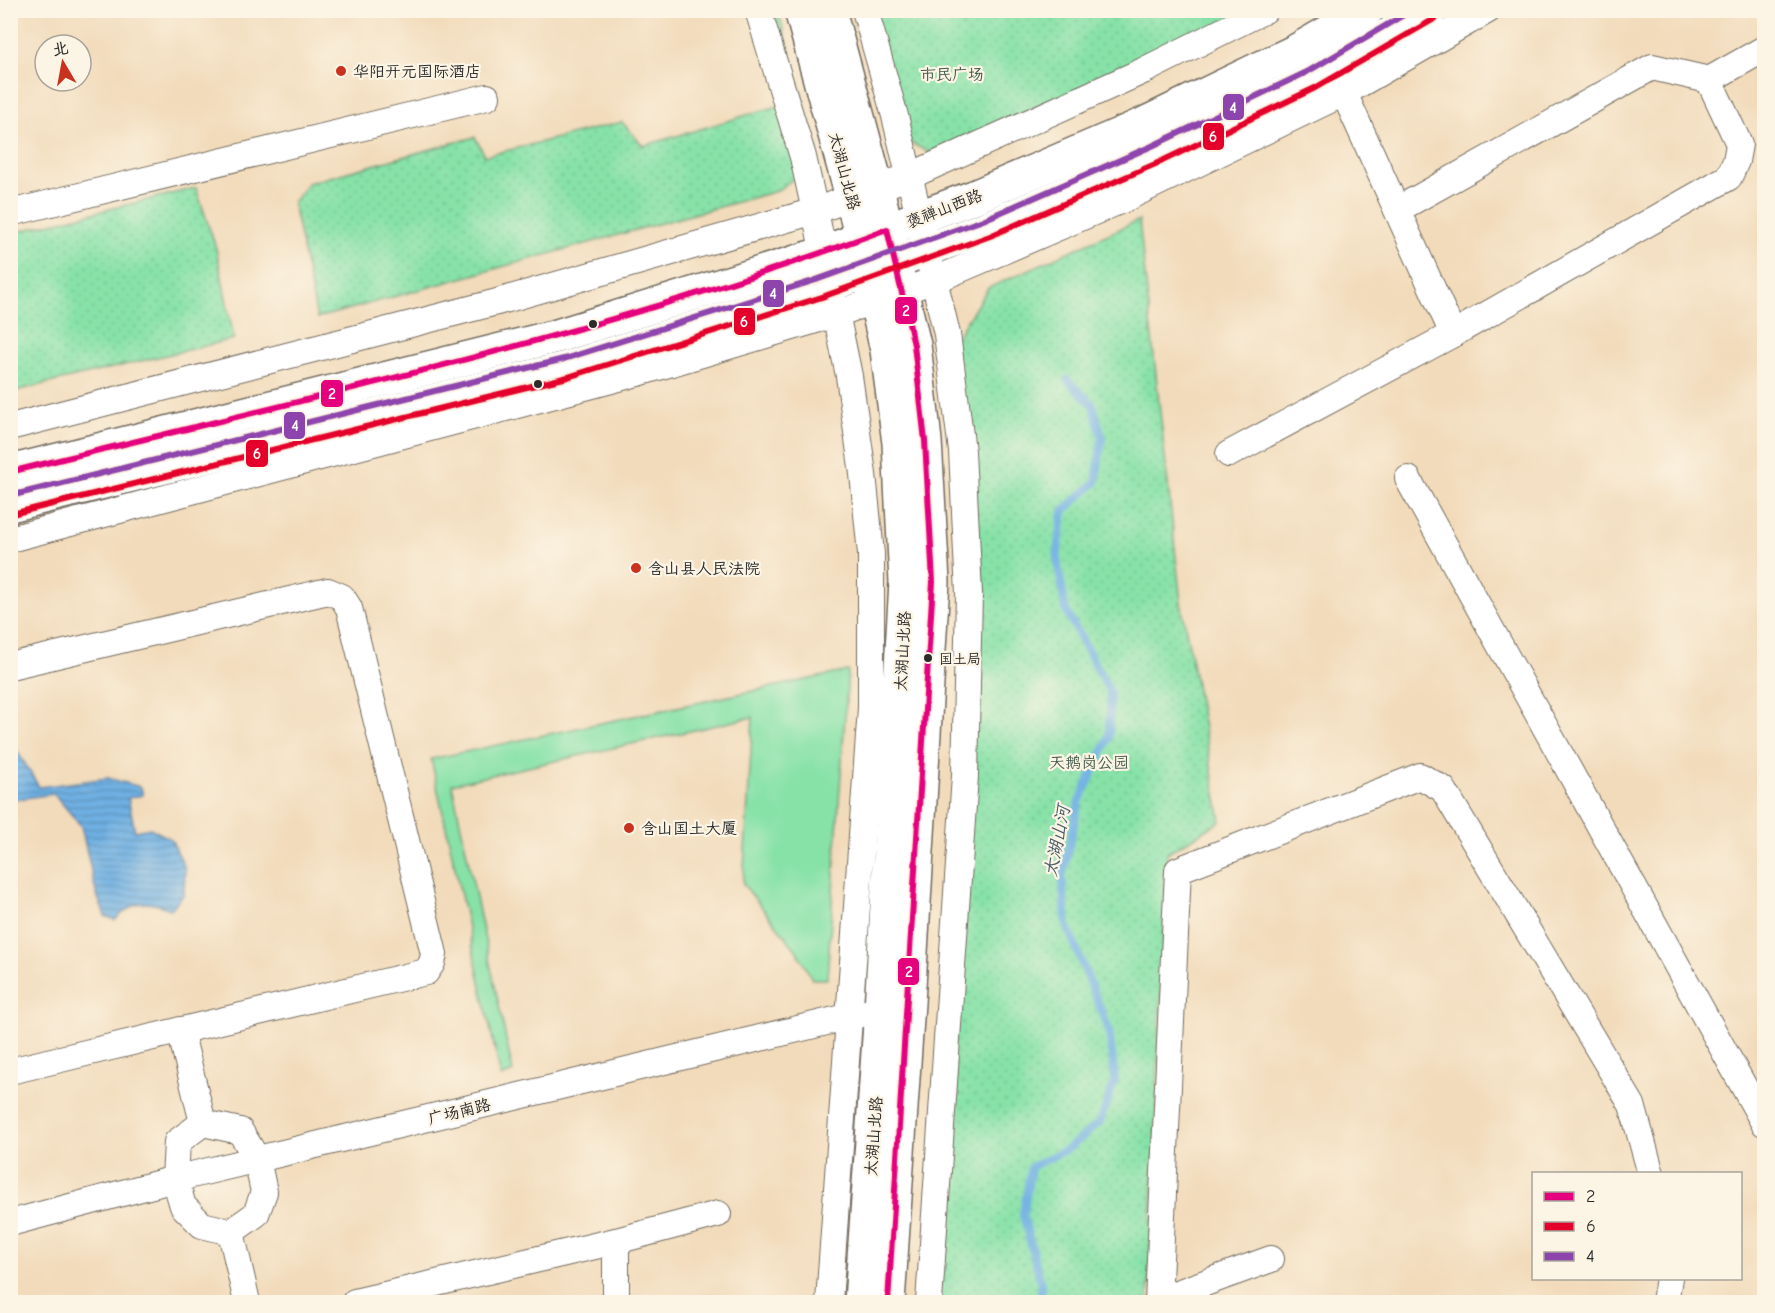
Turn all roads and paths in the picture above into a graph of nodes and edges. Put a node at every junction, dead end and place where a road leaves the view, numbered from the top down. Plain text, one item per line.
1 (758, 10) edge
2 (801, 10) edge
3 (829, 10) edge
4 (865, 10) edge
5 (1265, 10) edge
6 (1366, 10) edge
7 (1431, 10) edge
8 (1488, 10) edge
9 (1764, 49) edge
10 (1709, 80) junction
11 (1344, 93) junction
12 (487, 97) dead end
13 (910, 176) junction
14 (864, 192) junction
15 (1397, 210) junction
16 (815, 211) junction
17 (10, 213) edge
18 (920, 218) junction
19 (874, 234) junction
20 (823, 253) junction
21 (931, 265) junction
22 (885, 281) junction
23 (833, 300) junction
24 (1453, 334) junction
25 (10, 427) edge
26 (1229, 454) dead end
27 (10, 472) edge
28 (1408, 478) dead end
29 (10, 505) edge
30 (10, 539) edge
31 (10, 666) edge
32 (895, 1006) junction
33 (849, 1016) junction
34 (180, 1030) junction
35 (10, 1071) edge
36 (203, 1123) junction
37 (1764, 1124) edge
38 (257, 1160) junction
39 (1651, 1172) edge
40 (174, 1179) junction
41 (718, 1214) dead end
42 (10, 1223) edge
43 (231, 1232) junction
44 (616, 1240) junction
45 (1270, 1259) dead end
46 (1669, 1280) edge
47 (1158, 1301) edge
48 (247, 1302) edge
49 (355, 1302) edge
50 (616, 1302) edge
51 (829, 1302) edge
52 (861, 1302) edge
53 (888, 1302) edge
54 (929, 1302) edge
55 (1665, 1302) edge

1 - 16 street
2 - 14 main road, 太湖山北路
3 - 14 main road, 太湖山北路
4 - 13 street
5 - 13 street
6 - 18 main road, 褒禅山西路
7 - 21 main road, 褒禅山西路
8 - 11 street
9 - 10 street
10 - 15 street
10 - 24 street
11 - 15 street
11 - 21 street
12 - 17 street
13 - 14 street
13 - 18 street
14 - 16 street
14 - 19 main road, 太湖山北路
15 - 24 street
16 - 20 street
16 - 25 street
18 - 19 main road, 褒禅山西路
18 - 21 street
19 - 20 main road, 褒禅山西路
19 - 22 main road, 太湖山北路
20 - 23 street
20 - 27 main road, 褒禅山西路
21 - 22 main road, 褒禅山西路
21 - 54 street
22 - 23 main road, 褒禅山西路
22 - 32 main road, 太湖山北路
23 - 29 main road, 褒禅山西路
23 - 30 street
23 - 33 street
24 - 26 street
28 - 37 street
31 - 34 street
32 - 33 street, 广场南路
32 - 52 main road, 太湖山北路
32 - 53 main road, 太湖山北路
33 - 38 street, 广场南路
33 - 51 street
34 - 35 street
34 - 36 street
36 - 38 street
36 - 40 street
38 - 40 street, 广场南路
38 - 43 street
39 - 47 street
40 - 42 street, 广场南路
40 - 43 street
41 - 44 street
43 - 48 street
44 - 49 street
44 - 50 street
45 - 47 street
46 - 55 street

